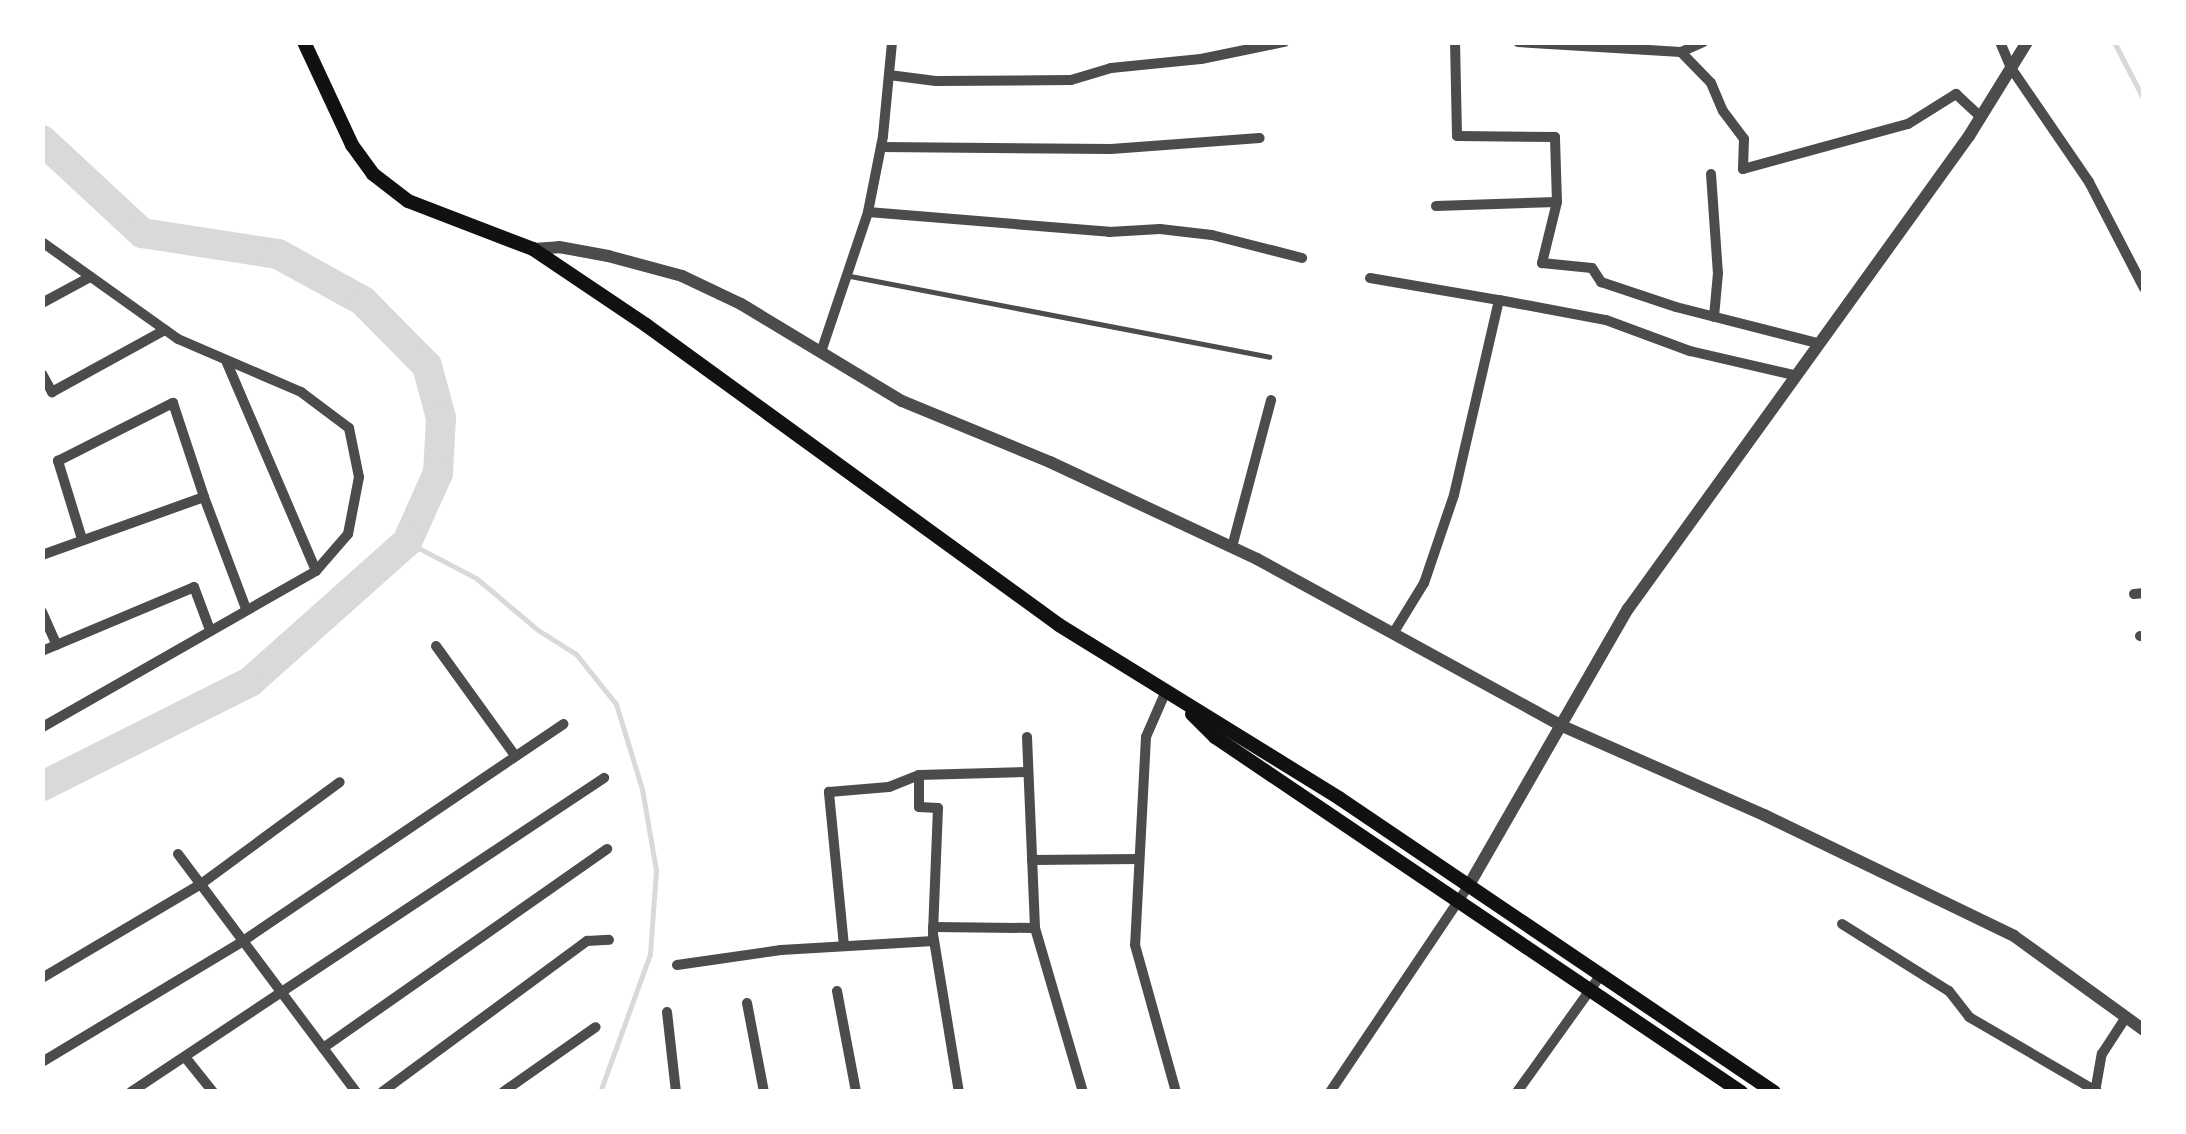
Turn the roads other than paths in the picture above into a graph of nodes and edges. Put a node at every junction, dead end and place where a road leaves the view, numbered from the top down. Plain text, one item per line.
1 (304, 42) edge
2 (892, 42) edge
3 (1284, 42) edge
4 (1455, 42) edge
5 (1518, 42) edge
6 (1703, 42) edge
7 (2000, 42) edge
8 (2027, 42) edge
9 (1681, 52) junction
10 (2011, 68) junction
11 (889, 75) junction
12 (1981, 116) junction
13 (1260, 138) dead end
14 (881, 146) junction
15 (1711, 174) dead end
16 (1557, 202) junction
17 (1436, 206) dead end
18 (868, 212) junction
19 (42, 242) edge
20 (533, 249) junction
21 (1302, 258) dead end
22 (846, 276) junction
23 (90, 278) junction
24 (1370, 278) dead end
25 (2144, 288) edge
26 (1499, 300) junction
27 (42, 303) edge
28 (1714, 317) junction
29 (165, 330) junction
30 (1817, 343) junction
31 (821, 352) junction
32 (1269, 356) dead end
33 (227, 362) junction
34 (42, 374) edge
35 (1794, 375) junction
36 (1271, 400) dead end
37 (204, 496) junction
38 (82, 539) junction
39 (1232, 547) junction
40 (42, 554) edge
41 (316, 571) junction
42 (246, 609) junction
43 (42, 612) edge
44 (210, 630) junction
45 (1394, 632) junction
46 (57, 645) junction
47 (436, 646) dead end
48 (42, 651) edge
49 (1170, 693) junction
50 (563, 724) dead end
51 (1560, 725) junction
52 (42, 727) edge
53 (1027, 737) dead end
54 (514, 754) junction
55 (1028, 772) junction
56 (920, 775) junction
57 (604, 778) dead end
58 (340, 782) dead end
59 (607, 849) dead end
60 (178, 854) dead end
61 (1140, 859) junction
62 (1032, 860) junction
63 (200, 884) junction
64 (1469, 885) junction
65 (1459, 900) junction
66 (1842, 924) dead end
67 (933, 928) junction
68 (1035, 928) junction
69 (609, 940) dead end
70 (243, 941) junction
71 (934, 941) junction
72 (844, 946) junction
73 (678, 965) dead end
74 (1600, 976) junction
75 (42, 978) edge
76 (1590, 988) junction
77 (280, 990) junction
78 (836, 991) dead end
79 (747, 1003) dead end
80 (667, 1012) dead end
81 (2126, 1017) junction
82 (596, 1027) dead end
83 (2144, 1030) edge
84 (323, 1048) junction
85 (186, 1057) junction
86 (42, 1062) edge
87 (2096, 1091) edge
88 (131, 1092) edge
89 (213, 1092) edge
90 (356, 1092) edge
91 (382, 1092) edge
92 (503, 1092) edge
93 (676, 1092) edge
94 (764, 1092) edge
95 (856, 1092) edge
96 (959, 1092) edge
97 (1083, 1092) edge
98 (1176, 1092) edge
99 (1330, 1092) edge
100 (1517, 1092) edge
101 (1742, 1092) edge
102 (1774, 1092) edge

1 - 20 main road
2 - 11 street
3 - 11 street
4 - 16 street
5 - 9 street
6 - 9 street
7 - 10 street
8 - 10 street
9 - 12 street
10 - 12 street
10 - 25 street
11 - 14 street
12 - 30 street
13 - 14 street
14 - 18 street
15 - 28 street
16 - 17 street
16 - 28 street
18 - 21 street
18 - 22 street
19 - 23 street
20 - 31 street
20 - 49 main road
22 - 31 street
22 - 32 lane
23 - 27 street
23 - 29 street
24 - 26 street
26 - 35 street
26 - 45 street
28 - 30 street
29 - 33 street
29 - 34 street
30 - 35 street
31 - 39 street
33 - 41 street
33 - 41 street
35 - 51 street
36 - 39 street
37 - 38 street
37 - 38 street
37 - 42 street
38 - 40 street
39 - 45 street
41 - 42 street
42 - 44 street
43 - 46 street
44 - 46 street
44 - 52 street
45 - 51 street
46 - 48 street
47 - 54 street
49 - 61 street
49 - 64 main road
49 - 65 main road
50 - 54 street
51 - 64 street
51 - 81 street
53 - 55 street
54 - 70 street
55 - 56 street
55 - 62 street
56 - 67 street
56 - 72 street
57 - 77 street
58 - 63 street
59 - 84 street
60 - 63 street
61 - 62 street
61 - 98 street
62 - 68 street
63 - 70 street
63 - 75 street
64 - 65 street
64 - 74 main road
65 - 76 main road
65 - 99 street
66 - 87 street
67 - 68 street
67 - 71 street
68 - 97 street
69 - 91 street
70 - 77 street
70 - 86 street
71 - 72 street
71 - 96 street
72 - 73 street
74 - 76 street
74 - 102 main road
76 - 100 street
76 - 101 main road
77 - 84 street
77 - 85 street
78 - 95 street
79 - 94 street
80 - 93 street
81 - 83 street
81 - 87 street
82 - 92 street
84 - 90 street
85 - 88 street
85 - 89 street

